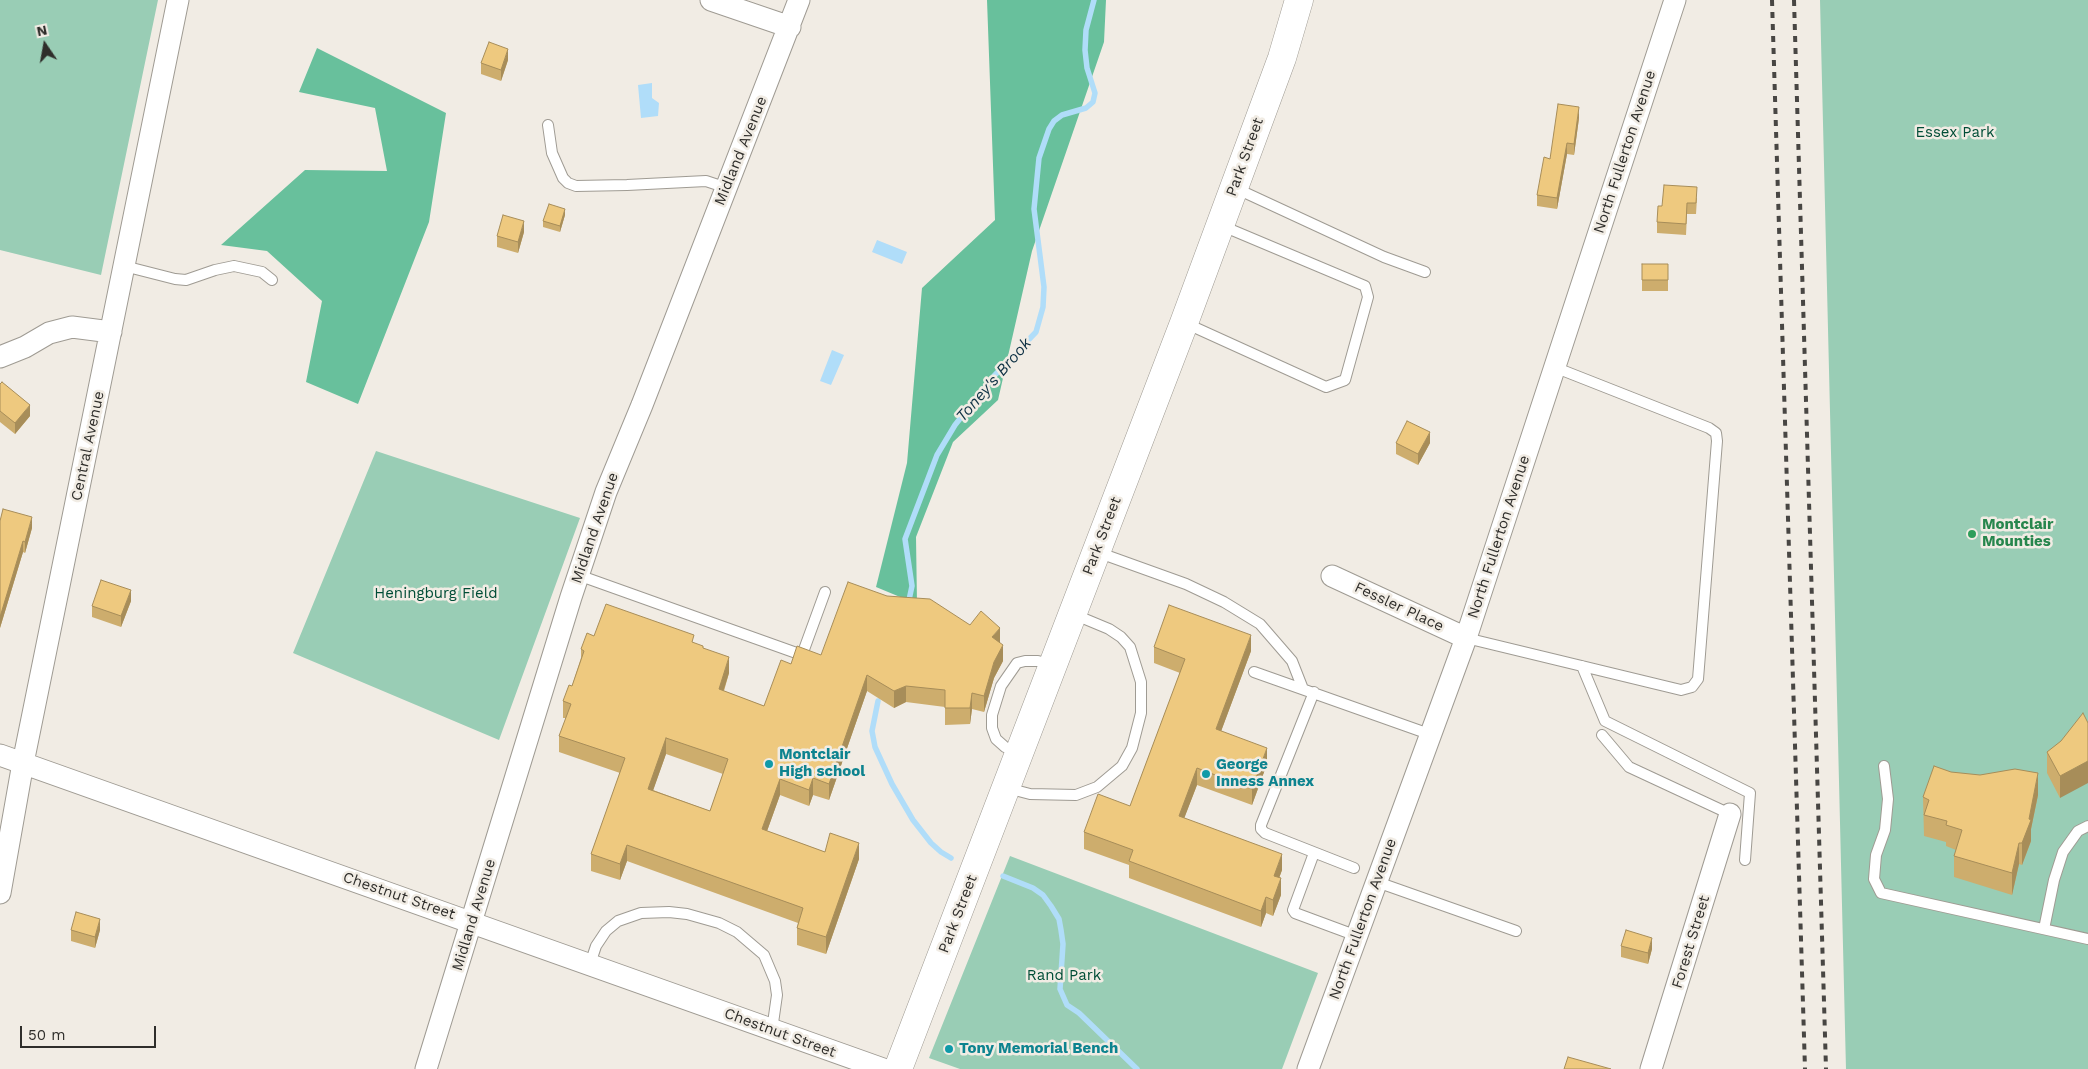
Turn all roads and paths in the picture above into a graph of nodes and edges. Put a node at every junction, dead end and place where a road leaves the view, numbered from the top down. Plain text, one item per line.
1 (178, 0) edge
2 (711, 0) edge
3 (799, 0) edge
4 (1299, 0) edge
5 (1674, 0) edge
6 (790, 27) junction
7 (548, 125) dead end
8 (1234, 187) junction
9 (727, 188) junction
10 (1220, 225) junction
11 (124, 266) junction
12 (1426, 272) dead end
13 (272, 280) dead end
14 (1184, 322) junction
15 (111, 332) junction
16 (0, 357) edge
17 (1554, 367) junction
18 (1096, 552) junction
19 (578, 575) junction
20 (1332, 576) dead end
21 (825, 592) dead end
22 (1073, 614) junction
23 (1466, 638) junction
24 (1054, 665) junction
25 (1582, 666) junction
26 (1254, 672) dead end
27 (1303, 688) junction
28 (1314, 692) junction
29 (1429, 734) junction
30 (1602, 735) dead end
31 (1020, 754) junction
32 (0, 755) edge
33 (23, 763) junction
34 (1884, 766) dead end
35 (1007, 788) junction
36 (1730, 814) joint
37 (2088, 826) edge
38 (1314, 853) junction
39 (1745, 860) dead end
40 (1354, 868) dead end
41 (1377, 882) junction
42 (0, 893) edge
43 (472, 921) junction
44 (2044, 929) junction
45 (1516, 931) dead end
46 (1357, 936) junction
47 (2088, 938) edge
48 (590, 964) junction
49 (772, 1030) junction
50 (426, 1069) edge
51 (882, 1069) edge
52 (898, 1069) edge
53 (1308, 1069) edge
54 (1651, 1069) edge

1 - 11 street, Central Avenue
2 - 6 street
3 - 6 street, Midland Avenue
4 - 8 street, Park Street
5 - 17 street, North Fullerton Avenue
6 - 9 street, Midland Avenue
7 - 9 lane
8 - 10 street, Park Street
8 - 12 lane
9 - 19 street, Midland Avenue
10 - 14 street, Park Street
10 - 14 lane
11 - 13 lane
11 - 15 street, Central Avenue
14 - 18 street, Park Street
15 - 16 street
15 - 33 street, Central Avenue
17 - 23 street, North Fullerton Avenue
17 - 25 lane
18 - 22 street, Park Street
18 - 27 lane
19 - 21 lane
19 - 43 street, Midland Avenue
20 - 23 street, Fessler Place
22 - 24 street, Park Street
22 - 35 lane
23 - 25 lane
23 - 29 street, North Fullerton Avenue
24 - 31 street, Park Street
24 - 31 lane
25 - 39 lane
26 - 27 lane
27 - 28 lane
28 - 29 lane
28 - 38 lane
29 - 41 street, North Fullerton Avenue
30 - 36 lane
31 - 35 street, Park Street
32 - 33 street, Chestnut Street
33 - 42 street, Central Avenue
33 - 43 street, Chestnut Street
34 - 44 lane
35 - 52 street, Park Street
36 - 54 street, Forest Street
37 - 44 lane
38 - 40 lane
38 - 46 lane
41 - 45 lane
41 - 46 street, North Fullerton Avenue
43 - 48 street, Chestnut Street
43 - 50 street, Midland Avenue
44 - 47 lane
46 - 53 street, North Fullerton Avenue
48 - 49 street, Chestnut Street
48 - 49 lane
49 - 51 street, Chestnut Street

